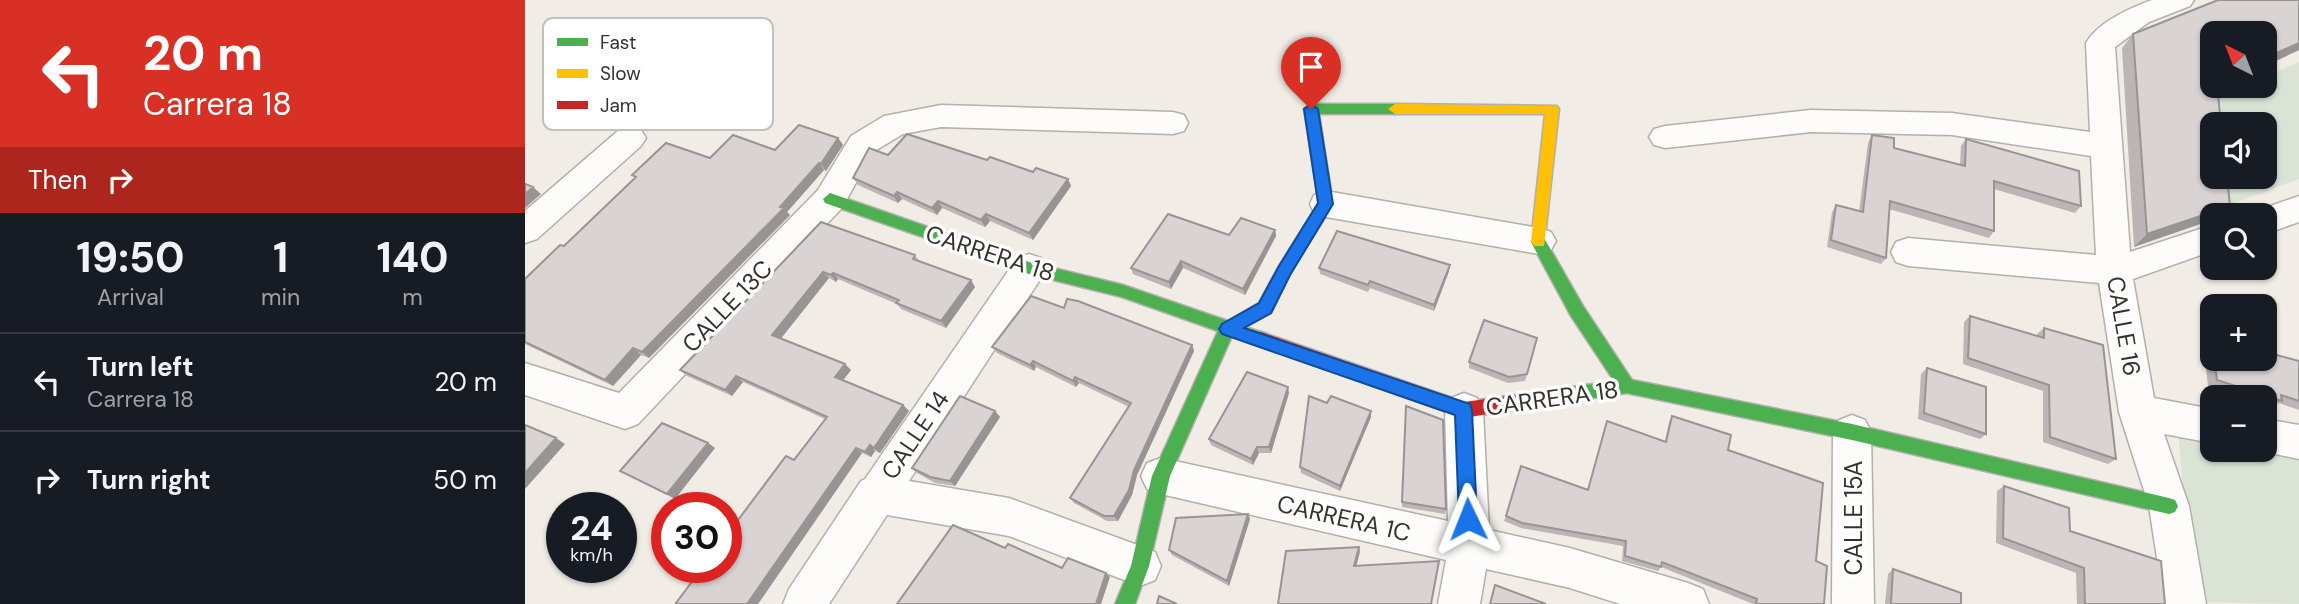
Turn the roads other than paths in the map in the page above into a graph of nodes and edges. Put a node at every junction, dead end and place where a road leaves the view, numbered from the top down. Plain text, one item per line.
1 (2180, 0) edge
2 (1173, 123) dead end
3 (1665, 137) dead end
4 (631, 138) dead end
5 (2105, 146) junction
6 (830, 200) junction
7 (1326, 204) junction
8 (2299, 209) edge
9 (2277, 216) edge
10 (525, 230) edge
11 (1539, 241) junction
12 (2200, 242) edge
13 (1908, 252) dead end
14 (1028, 268) junction
15 (2114, 271) junction
16 (1227, 329) junction
17 (525, 379) edge
18 (1627, 386) junction
19 (1464, 410) junction
20 (2138, 412) junction
21 (2200, 424) edge
22 (1852, 432) junction
23 (2277, 438) edge
24 (2299, 442) edge
25 (1161, 477) junction
26 (875, 494) junction
27 (2169, 506) junction
28 (1469, 546) junction
29 (1140, 566) junction
30 (804, 604) edge
31 (1125, 604) edge
32 (1459, 604) edge
33 (1688, 604) edge
34 (1853, 604) edge
35 (2185, 604) edge

1 - 5 street, CALLE 16
2 - 6 street, CALLE 13C
3 - 5 street
4 - 10 street
5 - 15 street, CALLE 16
6 - 14 street, CARRERA 18
6 - 17 street, CALLE 13C
7 - 11 street
7 - 11 street
7 - 16 street
8 - 9 street
11 - 18 street
12 - 15 street
13 - 15 street
14 - 16 street, CARRERA 18
14 - 26 street, CALLE 14
15 - 20 street, CALLE 16
16 - 19 street, CARRERA 18
16 - 25 street
18 - 19 street, CARRERA 18
18 - 22 street, CARRERA 18
19 - 28 street
20 - 21 street
20 - 27 street, CALLE 16
22 - 27 street, CARRERA 18
22 - 34 street, CALLE 15A
23 - 24 street
25 - 28 street, CARRERA 1C
25 - 29 street
26 - 29 street
26 - 30 street, CALLE 14
27 - 35 street, CALLE 16
28 - 32 street
28 - 33 street, CARRERA 1C
29 - 31 street

